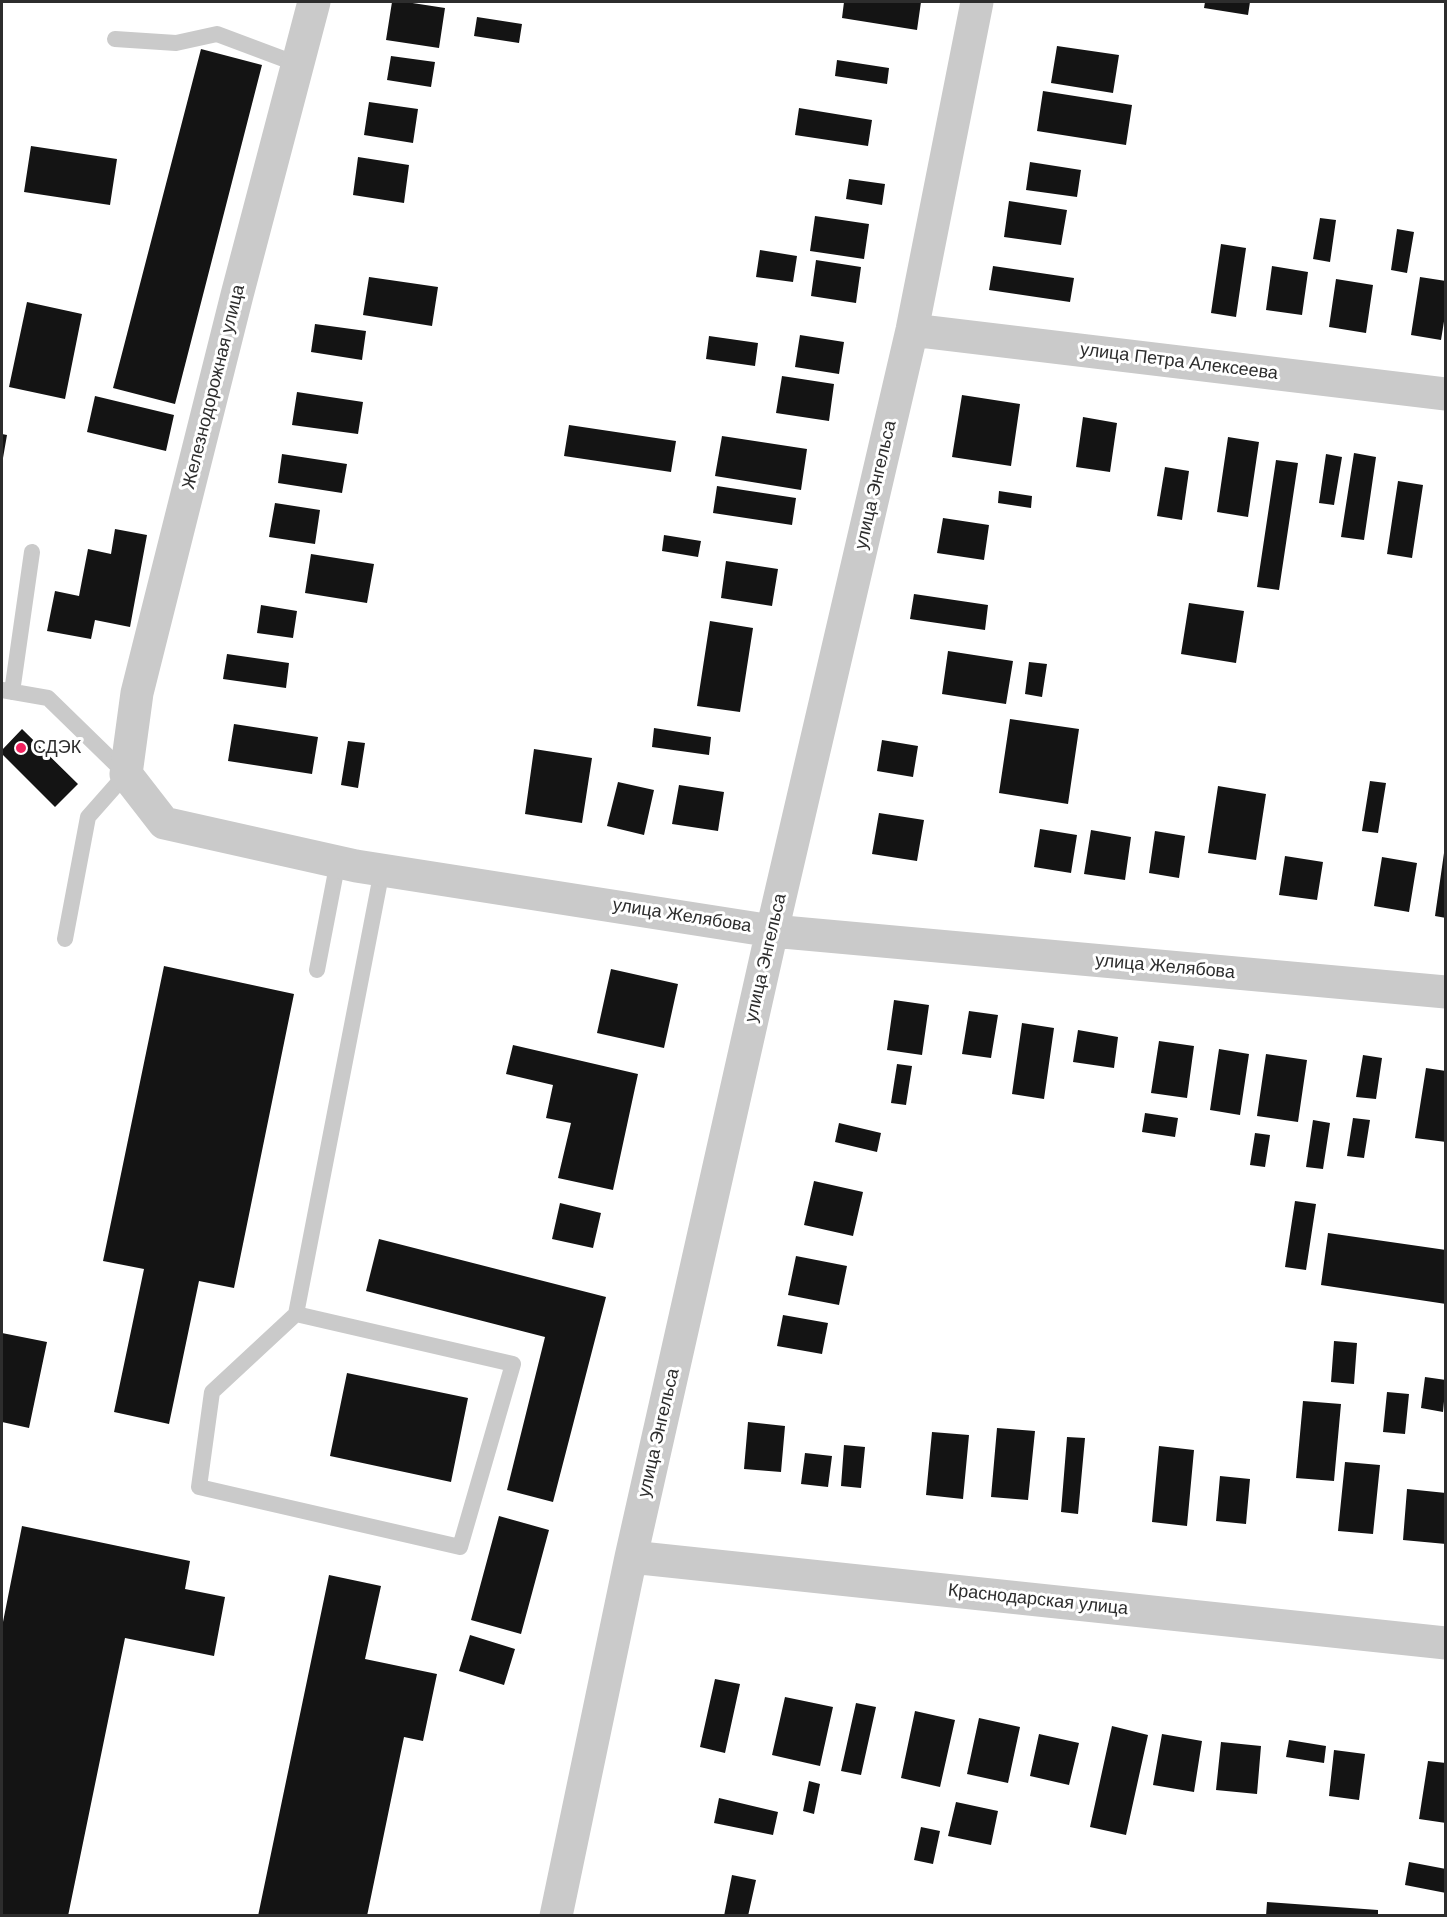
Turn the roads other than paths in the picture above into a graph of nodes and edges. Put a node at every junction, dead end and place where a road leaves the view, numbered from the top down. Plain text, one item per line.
1 (314, 2) edge
2 (977, 2) edge
3 (115, 39) dead end
4 (297, 64) junction
5 (912, 330) junction
6 (1446, 394) edge
7 (32, 552) dead end
8 (7, 691) edge
9 (126, 774) junction
10 (338, 861) junction
11 (382, 870) junction
12 (771, 930) junction
13 (65, 939) dead end
14 (317, 970) dead end
15 (1446, 992) edge
16 (296, 1314) junction
17 (632, 1557) junction
18 (1446, 1643) edge
19 (556, 1916) edge

1 - 4 street, Железнодорожная улица
2 - 5 street, улица Энгельса
3 - 4 lane
4 - 9 street, Железнодорожная улица
5 - 6 street, улица Петра Алексеева
5 - 12 street, улица Энгельса
7 - 8 lane
8 - 9 lane
9 - 10 street, улица Желябова
9 - 13 lane
10 - 11 street, улица Желябова
10 - 14 lane
11 - 12 street, улица Желябова
11 - 16 lane
12 - 15 street, улица Желябова
12 - 17 street, улица Энгельса
16 - 16 lane
17 - 18 street, Краснодарская улица
17 - 19 street, улица Энгельса

